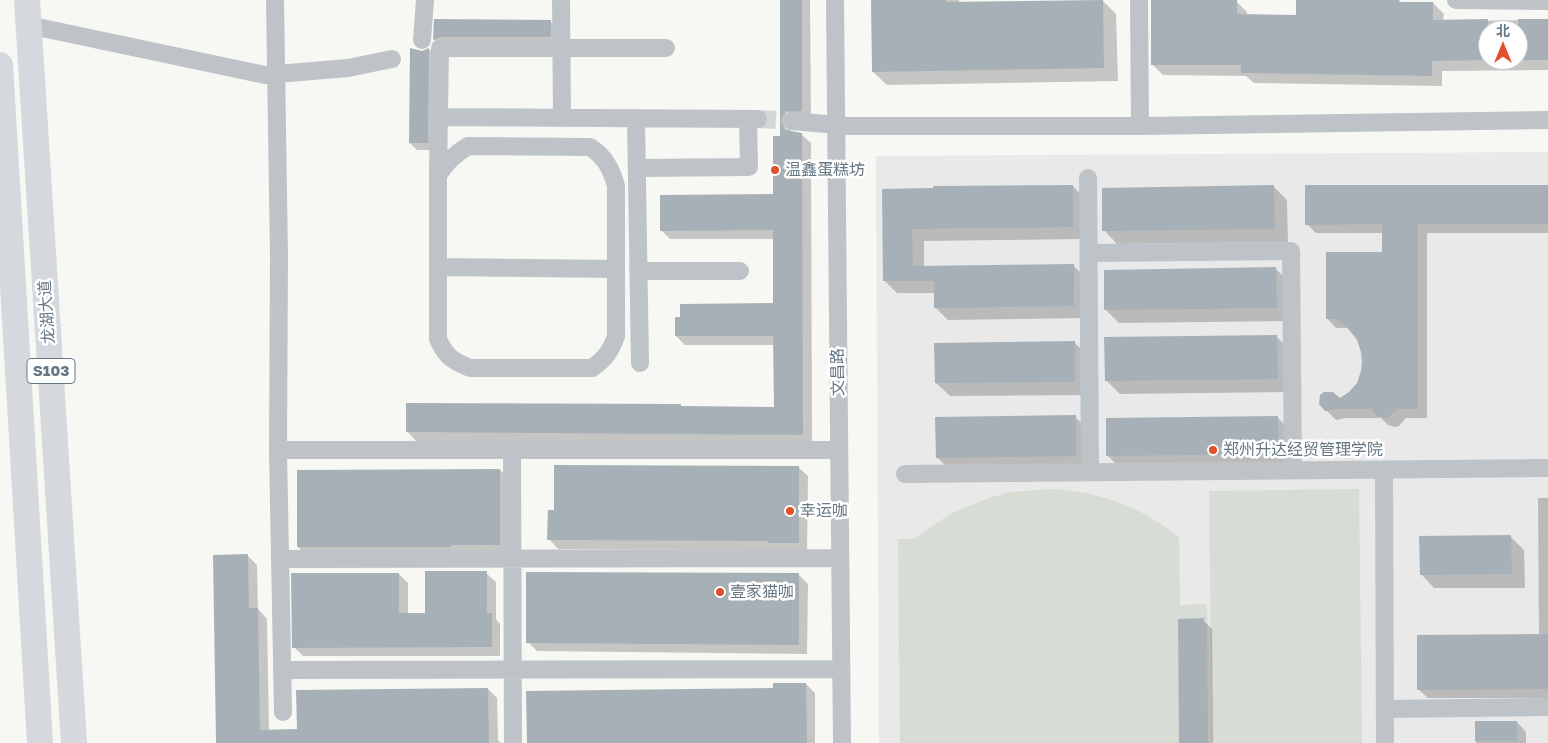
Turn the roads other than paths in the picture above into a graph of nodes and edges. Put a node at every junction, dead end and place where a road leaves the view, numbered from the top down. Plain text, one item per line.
1 (275, 0) edge
2 (425, 0) edge
3 (561, 0) edge
4 (835, 0) edge
5 (1139, 0) edge
6 (1456, 0) edge
7 (1548, 1) edge
8 (28, 12) edge
9 (422, 40) dead end
10 (562, 48) junction
11 (666, 48) dead end
12 (392, 59) dead end
13 (0, 65) edge
14 (277, 74) junction
15 (439, 117) junction
16 (562, 118) junction
17 (636, 119) junction
18 (1548, 120) edge
19 (792, 121) tunnel mouth
20 (831, 125) junction
21 (1140, 126) junction
22 (637, 168) junction
23 (438, 175) junction
24 (1088, 178) dead end
25 (1088, 253) junction
26 (438, 267) junction
27 (616, 269) junction
28 (740, 270) dead end
29 (638, 271) junction
30 (640, 363) dead end
31 (278, 450) junction
32 (512, 450) junction
33 (839, 450) junction
34 (1548, 468) edge
35 (1293, 470) junction
36 (1384, 470) junction
37 (1090, 472) junction
38 (905, 474) dead end
39 (840, 558) junction
40 (280, 559) junction
41 (512, 559) junction
42 (841, 669) junction
43 (282, 670) junction
44 (512, 670) junction
45 (1548, 707) edge
46 (1385, 709) junction
47 (283, 712) dead end
48 (40, 743) edge
49 (74, 743) edge
50 (513, 743) edge
51 (842, 743) edge
52 (1385, 743) edge

1 - 14 street
2 - 9 street
3 - 10 street
4 - 20 street, 文昌路
5 - 21 street
6 - 7 street
8 - 14 street
8 - 49 highway, 龙湖大道 / S103
10 - 11 street
10 - 15 street
10 - 16 street
12 - 14 street
13 - 48 highway, 龙湖大道 / S103
14 - 31 street
15 - 16 street
15 - 23 street
16 - 17 street
17 - 22 street
17 - 22 street
18 - 21 street
19 - 20 street
20 - 21 street
20 - 33 street, 文昌路
22 - 29 street
23 - 26 street
23 - 27 street
24 - 25 street
25 - 35 street
25 - 37 street
26 - 27 street
26 - 27 street
28 - 29 street
29 - 30 street
31 - 32 street
31 - 40 street
32 - 33 street
32 - 41 street
33 - 39 street, 文昌路
34 - 36 street
35 - 36 street
35 - 37 street
36 - 46 street
37 - 38 street
39 - 41 street
39 - 42 street, 文昌路
40 - 41 street
40 - 43 street
41 - 44 street
42 - 44 street
42 - 51 street, 文昌路
43 - 44 street
43 - 47 street
44 - 50 street
45 - 46 street
46 - 52 street

